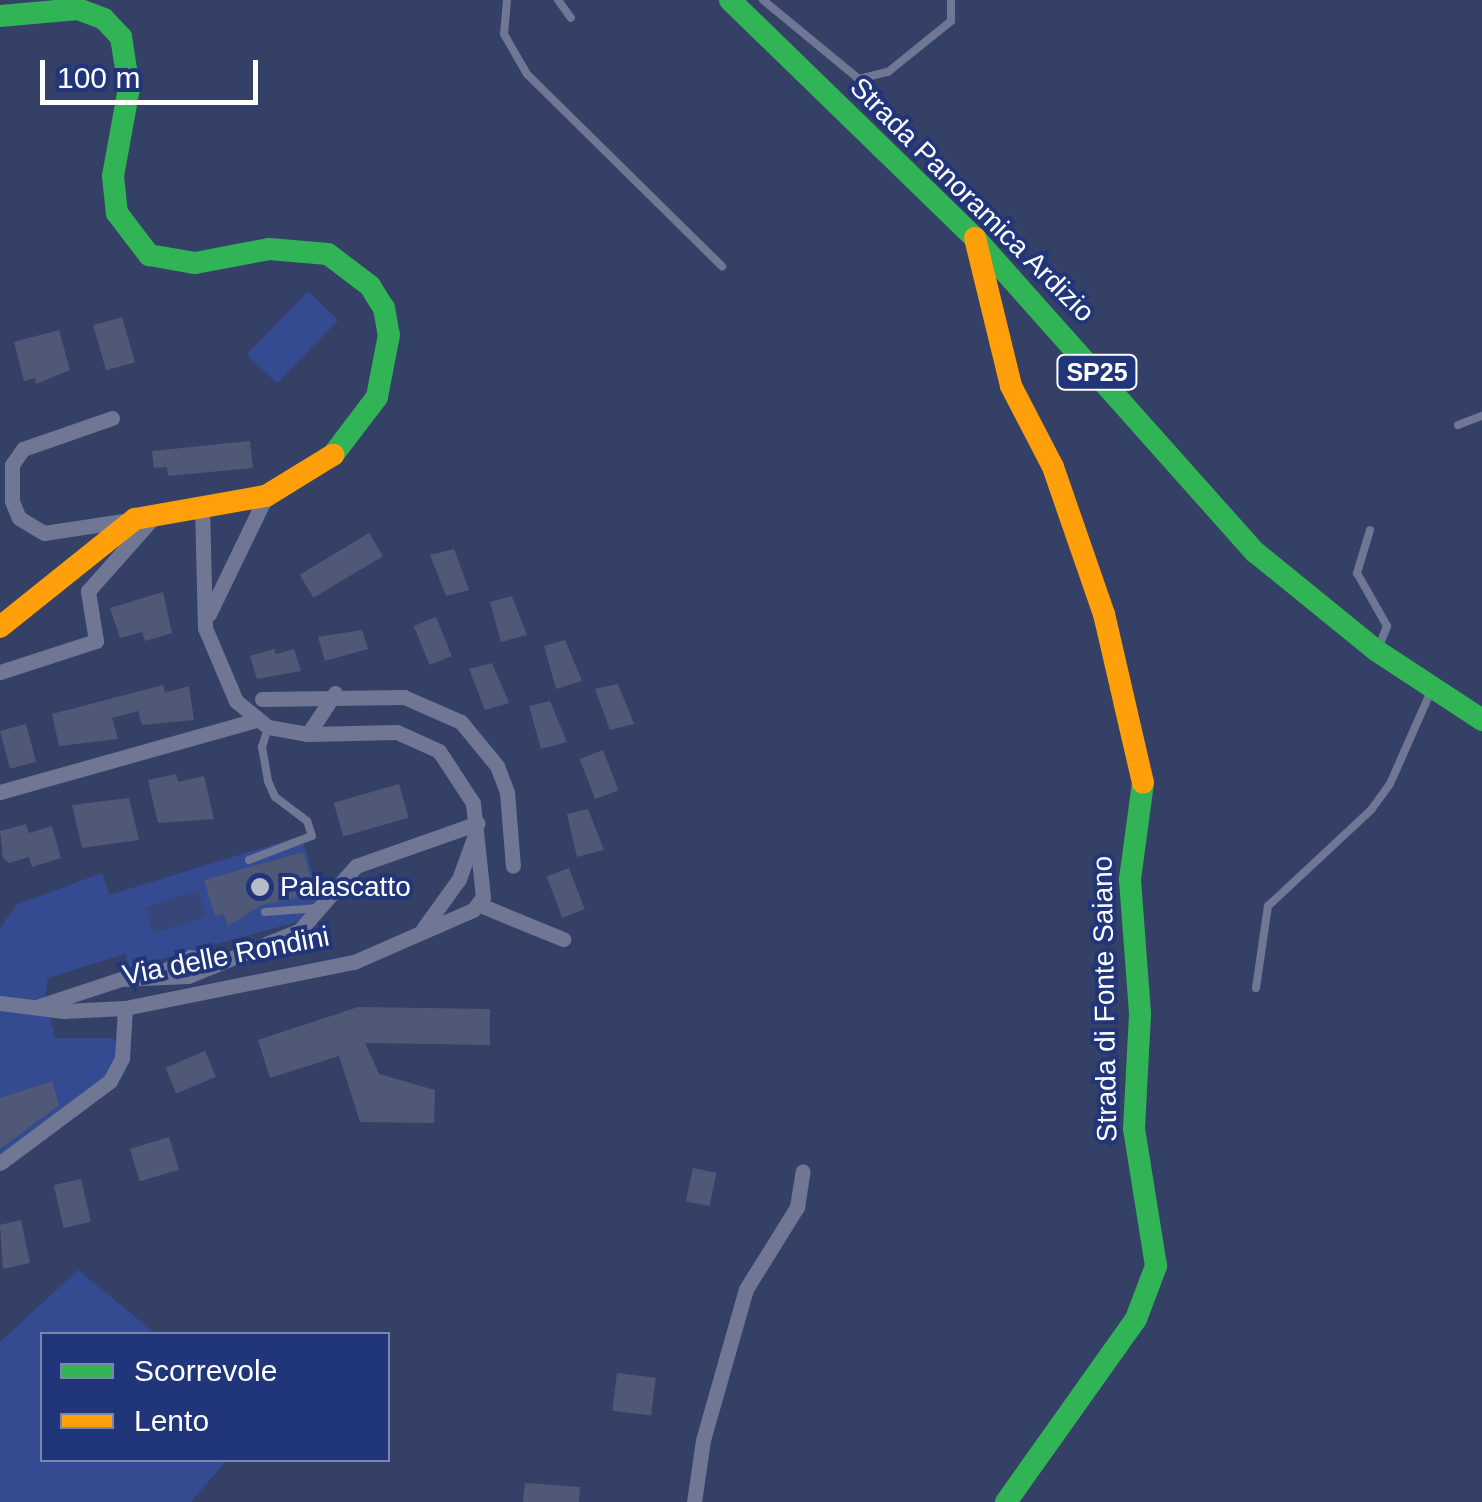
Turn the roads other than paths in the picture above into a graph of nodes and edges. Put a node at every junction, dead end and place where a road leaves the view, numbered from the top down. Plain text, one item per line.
1 (507, 0) edge
2 (558, 0) edge
3 (730, 0) edge
4 (763, 0) edge
5 (952, 0) edge
6 (0, 16) edge
7 (570, 18) dead end
8 (975, 238) junction
9 (722, 266) dead end
10 (1482, 416) edge
11 (112, 418) dead end
12 (1458, 425) dead end
13 (266, 496) junction
14 (202, 505) junction
15 (159, 511) junction
16 (135, 519) junction
17 (1370, 530) dead end
18 (0, 627) edge
19 (205, 628) junction
20 (1377, 651) junction
21 (0, 672) edge
22 (1433, 687) junction
23 (335, 693) junction
24 (262, 699) dead end
25 (1482, 720) edge
26 (262, 724) junction
27 (308, 734) junction
28 (0, 792) edge
29 (478, 823) junction
30 (249, 860) dead end
31 (513, 866) dead end
32 (480, 906) junction
33 (323, 908) junction
34 (265, 912) dead end
35 (420, 932) junction
36 (564, 939) dead end
37 (1256, 988) dead end
38 (0, 1003) edge
39 (36, 1008) junction
40 (125, 1008) junction
41 (0, 1163) edge
42 (803, 1170) dead end
43 (694, 1502) edge
44 (1006, 1502) edge

1 - 9 lane
2 - 7 lane
3 - 8 street, Strada Panoramica Ardizio / SP25
4 - 5 lane
6 - 13 street
8 - 20 street, Strada Panoramica Ardizio / SP25
8 - 44 street, Strada di Fonte Saiano
10 - 12 lane
11 - 16 street
13 - 14 street
13 - 19 street
14 - 15 street
14 - 19 street
15 - 16 street
15 - 21 street
16 - 18 street
17 - 20 lane
19 - 26 street
20 - 22 street, Strada Panoramica Ardizio / SP25
22 - 25 street, Strada Panoramica Ardizio / SP25
22 - 37 lane
23 - 24 street
23 - 27 street
23 - 31 street
26 - 27 street
26 - 28 street
26 - 30 lane
27 - 29 street
29 - 32 street
29 - 33 street, Via delle Rondini
29 - 35 street, Via delle Rondini
32 - 35 street, Via delle Rondini
32 - 36 street
33 - 34 lane
33 - 39 street, Via delle Rondini
35 - 40 street, Via delle Rondini
38 - 39 street, Via delle Rondini
39 - 40 street, Via delle Rondini
40 - 41 street
42 - 43 street

